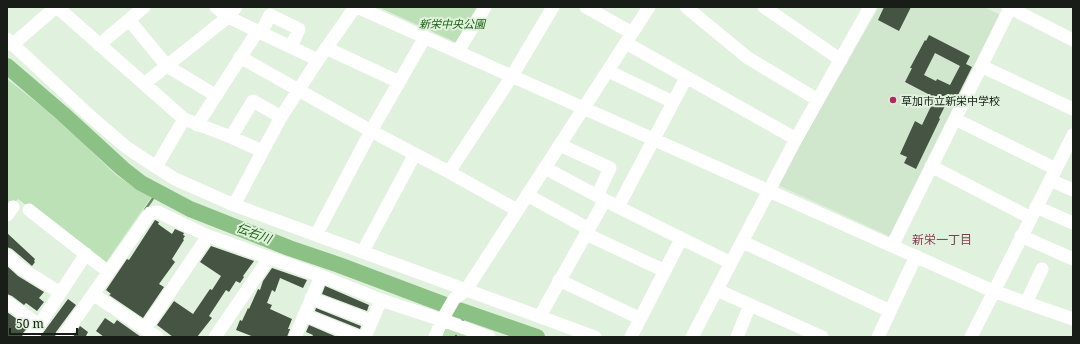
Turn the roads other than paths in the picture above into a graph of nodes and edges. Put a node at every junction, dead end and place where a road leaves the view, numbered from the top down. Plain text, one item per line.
1 (56, 7) edge
2 (144, 7) edge
3 (216, 7) edge
4 (236, 7) edge
5 (356, 7) edge
6 (485, 7) edge
7 (553, 7) edge
8 (586, 7) edge
9 (649, 7) edge
10 (686, 7) edge
11 (764, 7) edge
12 (868, 8) edge
13 (1009, 8) edge
14 (228, 17) junction
15 (129, 20) junction
16 (259, 32) junction
17 (425, 37) junction
18 (629, 38) junction
19 (1073, 40) edge
20 (9, 42) edge
21 (99, 45) junction
22 (291, 47) junction
23 (326, 48) junction
24 (458, 51) junction
25 (240, 57) junction
26 (318, 60) junction
27 (841, 60) junction
28 (167, 66) junction
29 (981, 66) junction
30 (608, 71) junction
31 (512, 76) junction
32 (686, 78) junction
33 (399, 82) junction
34 (144, 84) junction
35 (299, 91) junction
36 (215, 95) junction
37 (818, 100) junction
38 (673, 102) junction
39 (584, 107) junction
40 (1073, 109) edge
41 (282, 117) junction
42 (184, 119) junction
43 (955, 119) junction
44 (197, 125) junction
45 (371, 131) junction
46 (1073, 135) edge
47 (231, 137) junction
48 (653, 139) junction
49 (796, 139) junction
50 (560, 145) junction
51 (262, 151) junction
52 (1069, 153) edge
53 (415, 154) junction
54 (931, 166) junction
55 (156, 167) junction
56 (545, 168) junction
57 (449, 172) junction
58 (1053, 174) junction
59 (1073, 190) edge
60 (769, 191) junction
61 (527, 195) junction
62 (601, 198) junction
63 (234, 205) junction
64 (618, 207) junction
65 (29, 210) dead end
66 (517, 210) junction
67 (1034, 212) junction
68 (1073, 224) edge
69 (587, 231) junction
70 (316, 235) junction
71 (208, 236) junction
72 (1021, 236) junction
73 (681, 239) junction
74 (742, 242) junction
75 (892, 246) junction
76 (363, 251) junction
77 (86, 254) junction
78 (7, 255) edge
79 (916, 256) junction
80 (270, 258) junction
81 (1073, 259) edge
82 (731, 263) junction
83 (102, 267) dead end
84 (665, 272) junction
85 (321, 276) junction
86 (1042, 278) dead end
87 (559, 280) junction
88 (466, 290) junction
89 (717, 290) junction
90 (993, 291) junction
91 (59, 292) junction
92 (93, 294) junction
93 (311, 298) junction
94 (381, 300) junction
95 (7, 302) edge
96 (1026, 302) junction
97 (750, 304) junction
98 (890, 311) junction
99 (304, 315) junction
100 (540, 316) junction
101 (1072, 316) edge
102 (640, 318) junction
103 (442, 320) junction
104 (372, 321) junction
105 (39, 325) junction
106 (144, 329) junction
107 (30, 337) edge
108 (63, 337) edge
109 (157, 337) edge
110 (215, 337) edge
111 (295, 337) edge
112 (359, 337) edge
113 (365, 337) edge
114 (435, 337) edge
115 (489, 337) edge
116 (595, 337) edge
117 (631, 337) edge
118 (692, 337) edge
119 (737, 337) edge
120 (822, 337) edge
121 (878, 337) edge
122 (971, 337) edge

1 - 20 street
1 - 21 street
2 - 15 street
3 - 14 street
4 - 14 street
5 - 17 street
5 - 23 street
6 - 24 street
7 - 31 street
8 - 18 street
9 - 18 street
10 - 37 street
11 - 27 street
12 - 27 street
13 - 19 street
13 - 29 street
14 - 16 street
14 - 28 street
15 - 21 street
15 - 28 street
16 - 22 street
16 - 22 street
16 - 25 street
17 - 24 street
17 - 33 street
18 - 30 street
18 - 32 street
20 - 55 street
21 - 34 street
22 - 26 street
23 - 26 street
23 - 33 street
24 - 31 street
25 - 35 street
25 - 36 street
26 - 35 street
27 - 37 street
28 - 34 street
28 - 36 street
29 - 40 street
29 - 43 street
30 - 38 street
30 - 39 street
31 - 39 street
31 - 57 street
32 - 38 street
32 - 49 street
33 - 45 street
34 - 42 street
35 - 41 street
35 - 45 street
36 - 44 street
37 - 49 street
38 - 48 street
39 - 48 street
39 - 50 street
41 - 47 street
41 - 51 street
42 - 44 street
42 - 55 street
43 - 54 street
43 - 58 street
44 - 47 street
45 - 53 street
45 - 70 street
46 - 52 street
47 - 51 street
48 - 60 street
48 - 64 street
49 - 60 street
50 - 56 street
50 - 62 street
51 - 63 street
52 - 58 street
53 - 57 street
53 - 76 street
54 - 67 street
54 - 75 street
55 - 63 street
56 - 61 street
56 - 62 street
57 - 66 street
58 - 59 street
58 - 67 street
60 - 74 street
60 - 75 street
61 - 66 street
61 - 69 street
62 - 64 street
62 - 69 street
63 - 70 street
64 - 73 street
65 - 77 street
66 - 88 street
67 - 68 street
67 - 72 street
69 - 84 street
69 - 87 street
70 - 76 street
71 - 80 street
71 - 92 street
71 - 106 street
72 - 81 street
72 - 90 street
73 - 82 street
73 - 84 street
74 - 82 street
74 - 98 street
75 - 79 street
76 - 88 street
77 - 83 street
77 - 91 street
78 - 91 street
79 - 90 street
79 - 98 street
80 - 85 street
80 - 110 street
82 - 89 street
84 - 102 street
85 - 93 street
85 - 94 street
86 - 96 street
87 - 100 street
87 - 102 street
88 - 100 street
88 - 103 street
89 - 97 street
89 - 118 street
90 - 96 street
90 - 122 street
91 - 105 street
92 - 106 street
92 - 108 street
93 - 99 street
93 - 104 street
94 - 103 street
94 - 104 street
95 - 105 street
96 - 101 street
97 - 119 street
97 - 120 street
98 - 121 street
99 - 111 street
99 - 112 street
100 - 116 street
102 - 117 street
103 - 114 street
103 - 115 street
104 - 113 street
105 - 107 street
106 - 109 street

